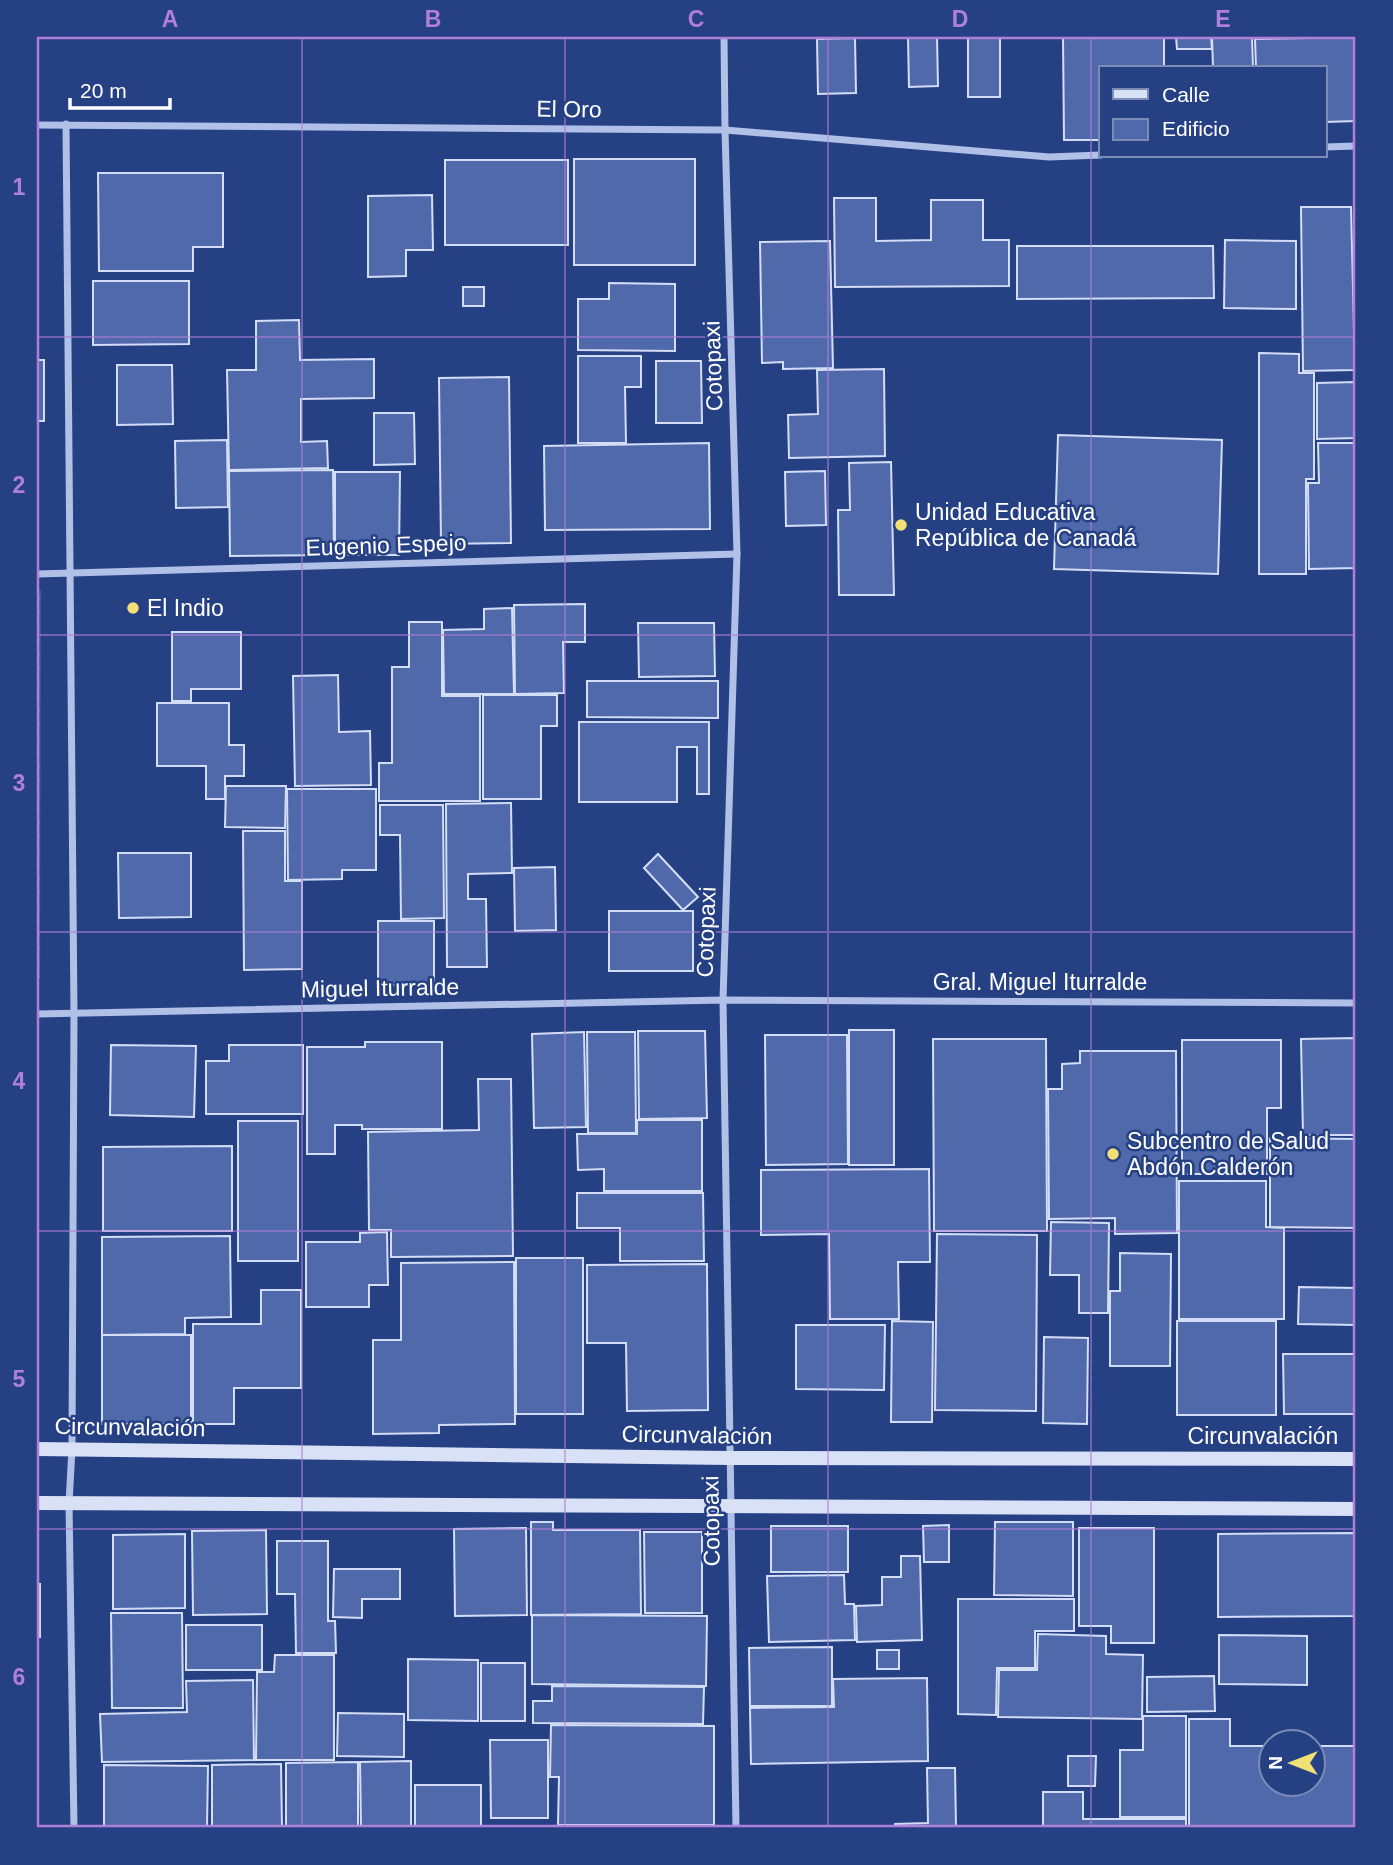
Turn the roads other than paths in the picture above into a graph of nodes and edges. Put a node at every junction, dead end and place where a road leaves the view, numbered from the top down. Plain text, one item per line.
1 (724, 37) edge
2 (66, 124) junction
3 (37, 125) edge
4 (725, 130) junction
5 (1356, 146) edge
6 (1326, 147) edge
7 (1099, 155) edge
8 (737, 554) junction
9 (37, 573) edge
10 (70, 574) junction
11 (723, 1000) junction
12 (1356, 1003) edge
13 (74, 1013) junction
14 (37, 1014) edge
15 (37, 1449) edge
16 (72, 1449) junction
17 (729, 1458) junction
18 (1356, 1459) edge
19 (37, 1503) edge
20 (69, 1503) junction
21 (730, 1507) junction
22 (1356, 1509) edge
23 (74, 1828) edge
24 (736, 1828) edge

1 - 4 street, Cotopaxi
2 - 3 street, El Oro
2 - 4 street, El Oro
2 - 10 street
4 - 7 street, El Oro
4 - 8 street, Cotopaxi
5 - 6 street
8 - 10 street, Eugenio Espejo
8 - 11 street, Cotopaxi
9 - 10 street, Eugenio Espejo
10 - 13 street
11 - 12 street, Gral. Miguel Iturralde
11 - 13 street, Miguel Iturralde
11 - 17 street, Cotopaxi
13 - 14 street, Miguel Iturralde
13 - 16 street
15 - 16 main road, Circunvalación
16 - 17 main road, Circunvalación
16 - 20 street
17 - 18 main road, Circunvalación
17 - 21 street, Cotopaxi
19 - 20 main road
20 - 21 main road
20 - 23 street
21 - 22 main road
21 - 24 street, Cotopaxi

